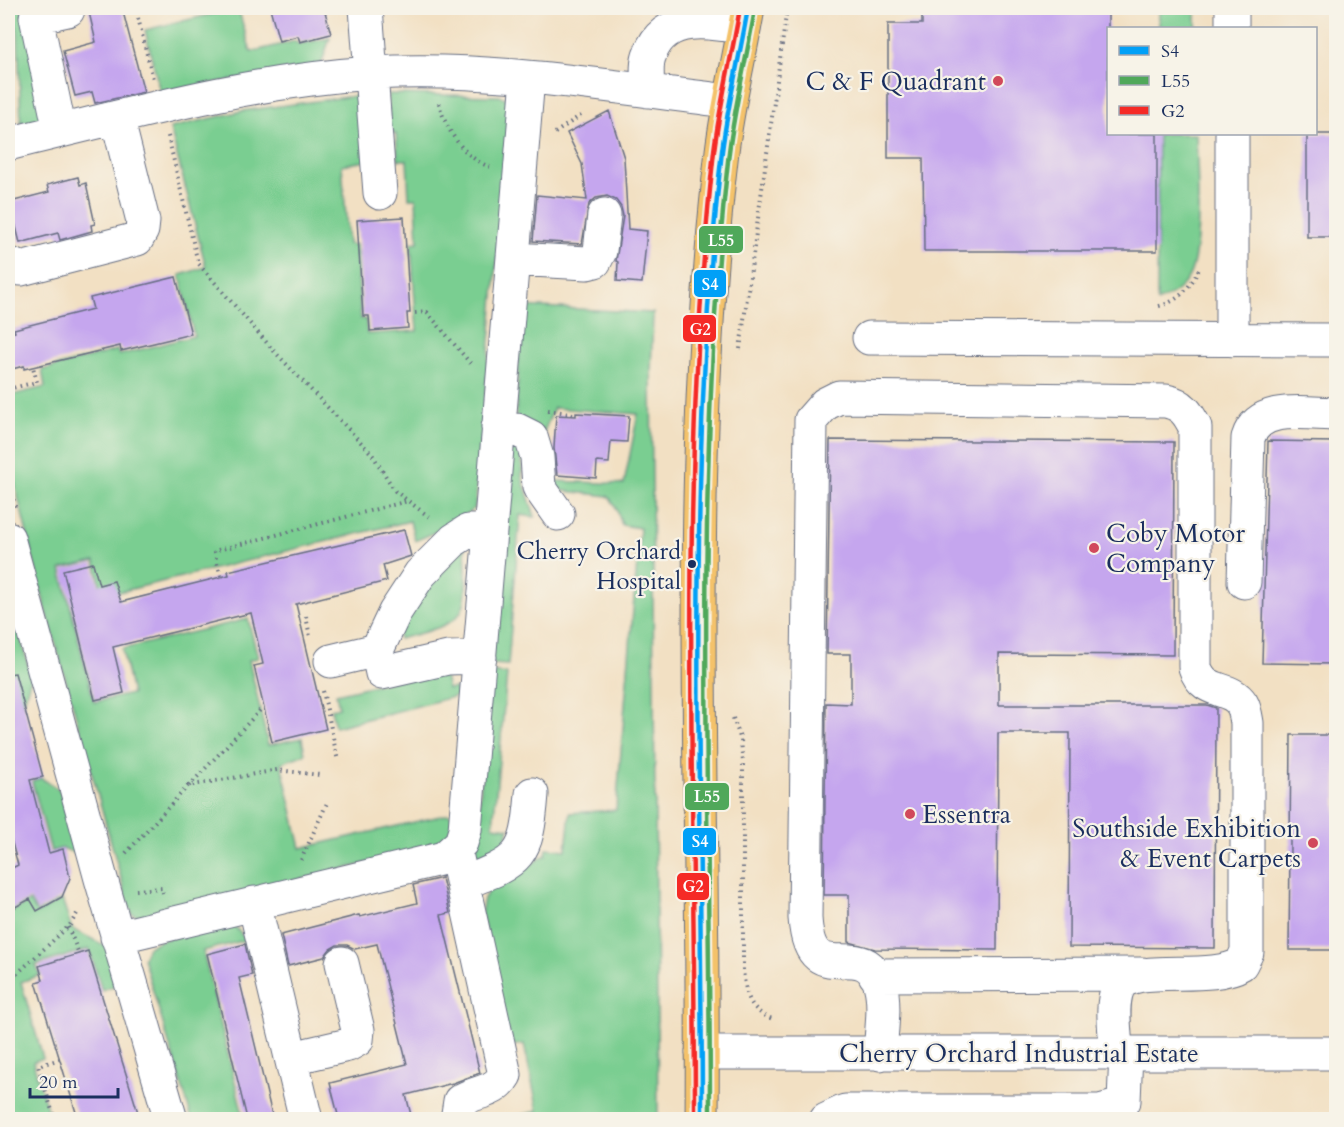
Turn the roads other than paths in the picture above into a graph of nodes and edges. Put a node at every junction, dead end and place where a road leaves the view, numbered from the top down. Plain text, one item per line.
1 (366, 8) edge
2 (1232, 8) edge
3 (68, 10) dead end
4 (35, 12) edge
5 (746, 18) edge
6 (1232, 27) edge
7 (372, 73) junction
8 (528, 78) junction
9 (648, 91) junction
10 (728, 101) junction
11 (117, 117) junction
12 (60, 131) junction
13 (1232, 135) edge
14 (12, 143) edge
15 (380, 194) dead end
16 (604, 215) dead end
17 (513, 259) junction
18 (8, 263) edge
19 (869, 338) dead end
20 (1232, 340) junction
21 (1336, 340) edge
22 (1336, 414) edge
23 (498, 427) junction
24 (558, 514) dead end
25 (488, 531) junction
26 (8, 538) edge
27 (1244, 582) dead end
28 (377, 650) junction
29 (480, 657) junction
30 (331, 661) dead end
31 (532, 794) dead end
32 (454, 849) junction
33 (464, 883) junction
34 (270, 900) junction
35 (117, 937) junction
36 (342, 963) dead end
37 (1142, 974) junction
38 (875, 975) junction
39 (702, 1053) junction
40 (1121, 1053) junction
41 (1336, 1053) edge
42 (880, 1054) junction
43 (292, 1058) junction
44 (171, 1119) edge
45 (306, 1119) edge
46 (457, 1119) edge
47 (702, 1119) edge
48 (826, 1119) edge

1 - 7 street
2 - 6 street
3 - 4 street
4 - 12 street
5 - 9 street
5 - 10 main road
7 - 8 street
7 - 11 street
7 - 15 street
8 - 9 street
8 - 17 street
9 - 10 street
10 - 39 main road
11 - 12 street
11 - 18 street
12 - 14 street
13 - 20 street
16 - 17 street
17 - 23 street
19 - 20 street
20 - 21 street
22 - 27 street
23 - 24 street
23 - 25 street
25 - 28 street
25 - 29 street
26 - 35 street
28 - 29 street
28 - 30 street
29 - 32 street
31 - 33 street
32 - 33 street
32 - 34 street
33 - 46 street
34 - 35 street
34 - 43 street
35 - 44 street
36 - 43 street
37 - 38 street
37 - 38 street
37 - 40 street
38 - 42 street
39 - 42 street, Cherry Orchard Industrial Estate
39 - 47 main road
40 - 41 street, Cherry Orchard Industrial Estate
40 - 42 street, Cherry Orchard Industrial Estate
40 - 48 street
43 - 45 street

